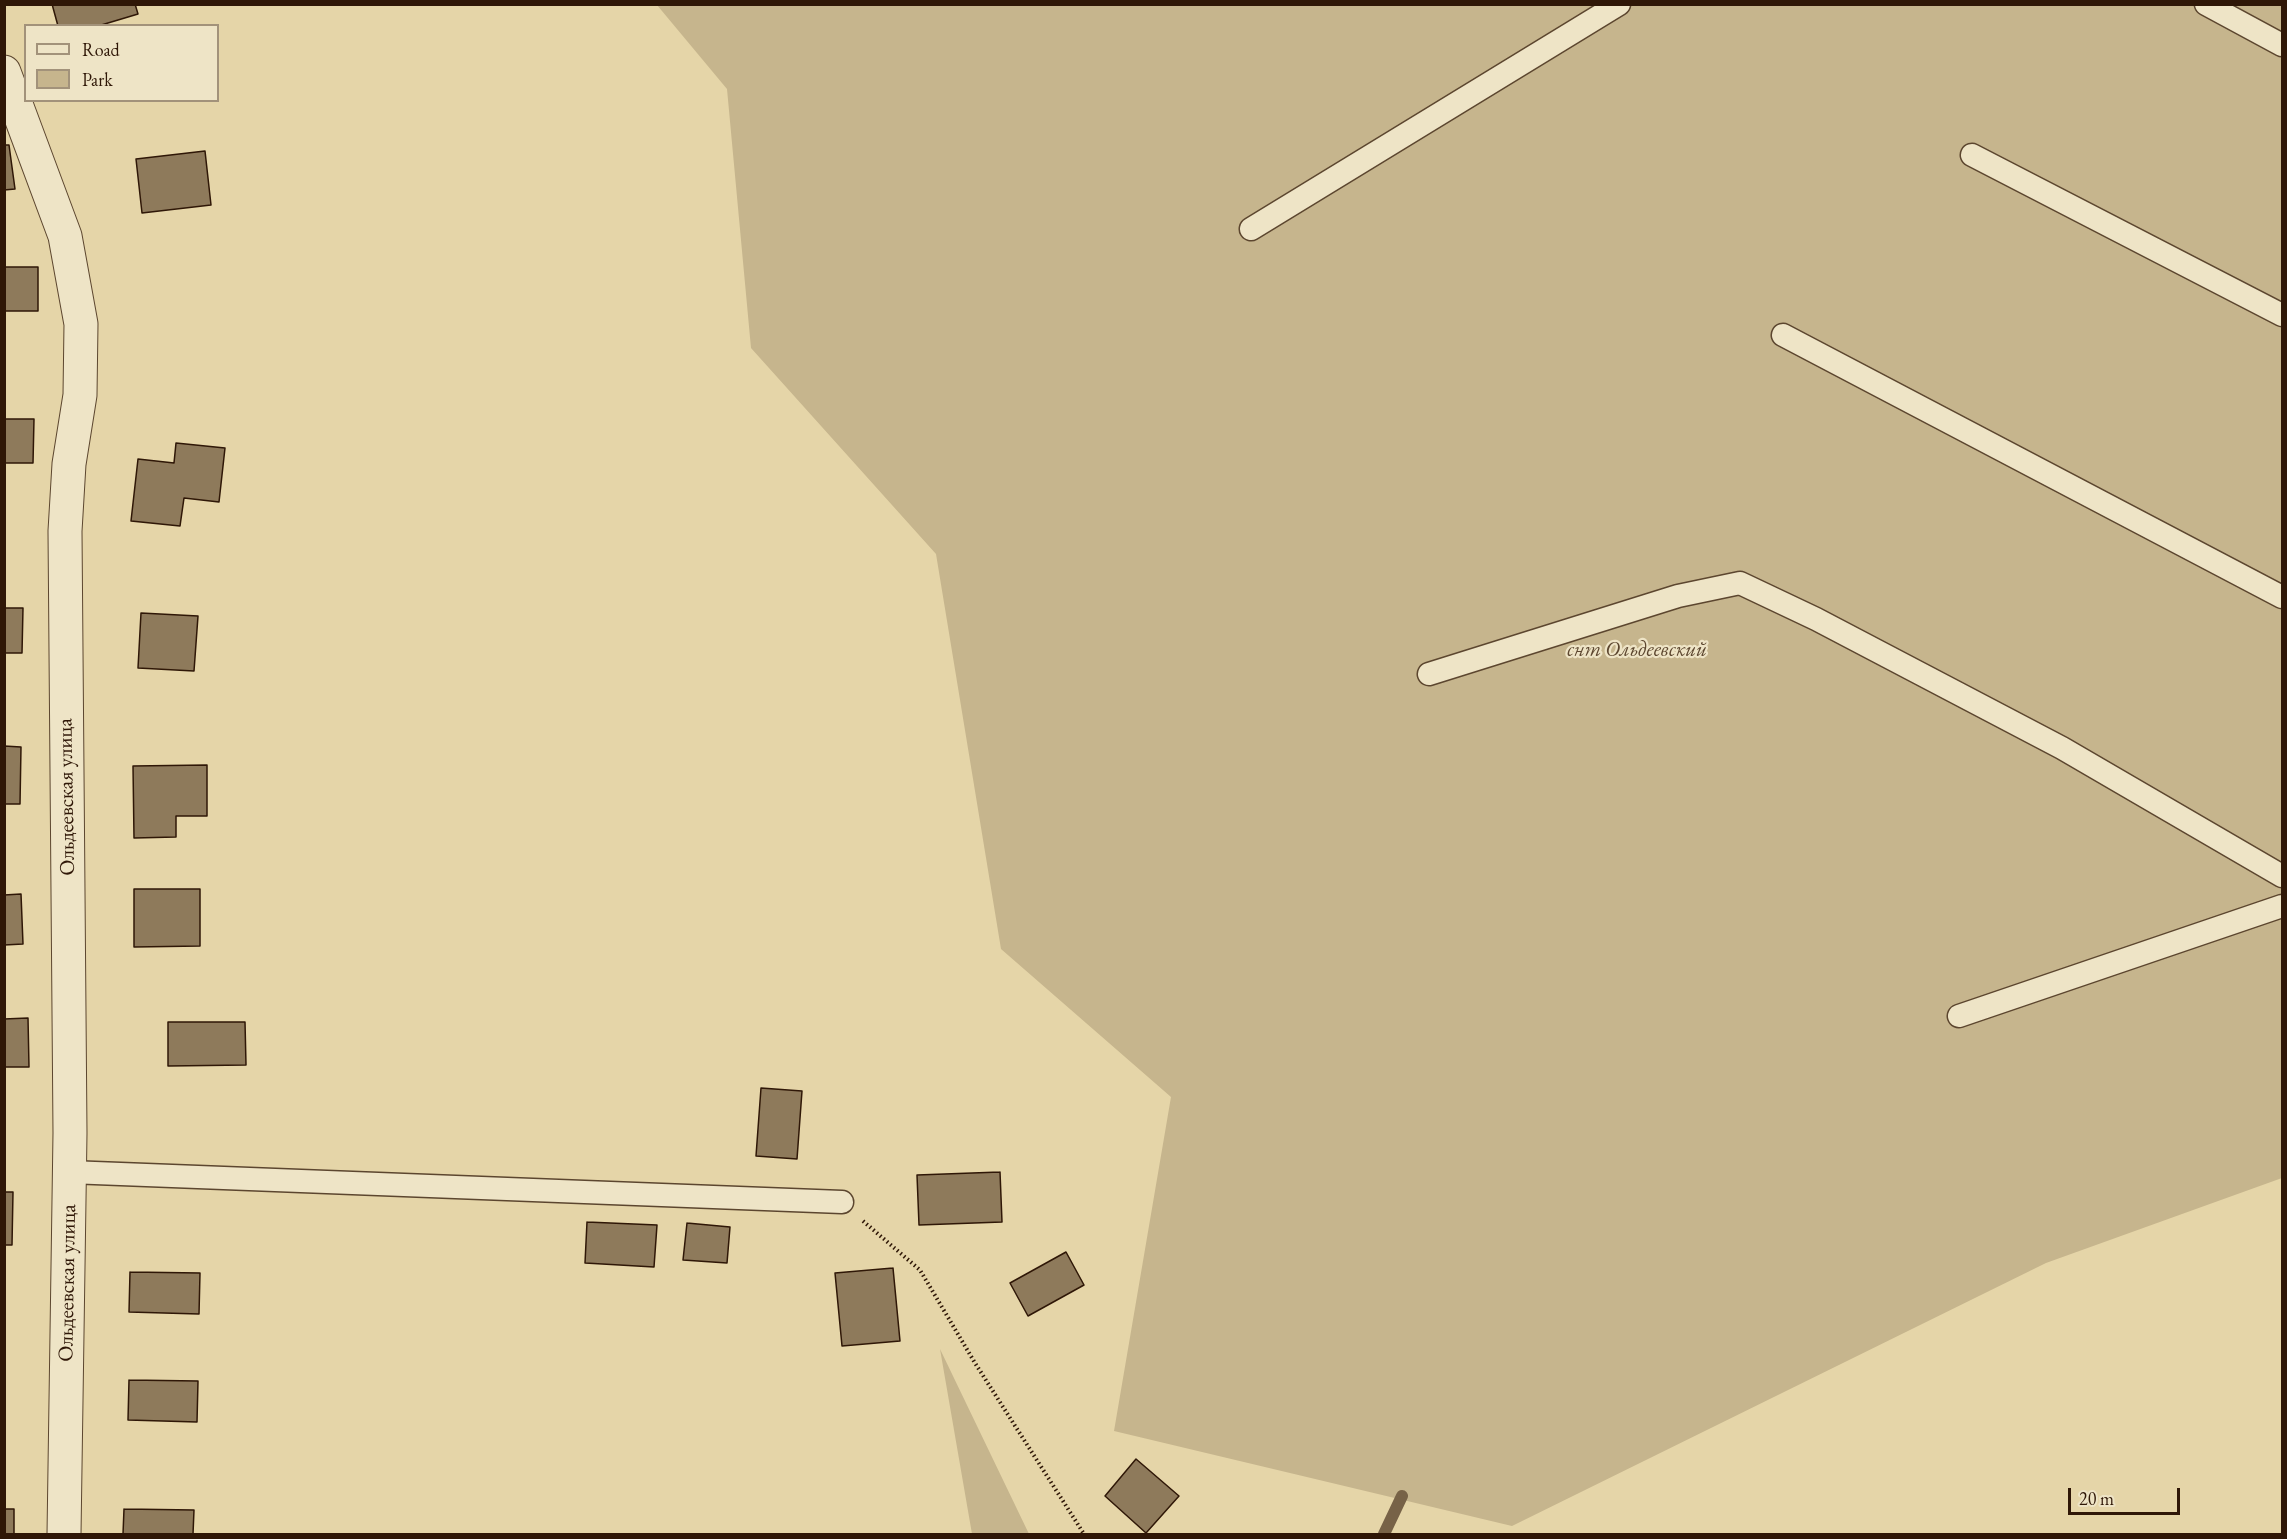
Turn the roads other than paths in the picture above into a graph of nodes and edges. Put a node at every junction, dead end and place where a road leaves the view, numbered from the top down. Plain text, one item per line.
1 (1619, 4) edge
2 (2206, 4) edge
3 (2283, 45) edge
4 (4, 72) edge
5 (1972, 155) dead end
6 (1251, 228) dead end
7 (2283, 315) edge
8 (1783, 335) dead end
9 (2283, 597) edge
10 (1430, 674) dead end
11 (2283, 876) edge
12 (2283, 906) edge
13 (1959, 1016) dead end
14 (69, 1172) junction
15 (842, 1202) road end
16 (64, 1534) edge

1 - 6 lane
2 - 3 lane
4 - 14 street, Ольдеевская улица
5 - 7 lane
8 - 9 lane
10 - 11 lane
12 - 13 lane
14 - 15 lane
14 - 16 street, Ольдеевская улица

